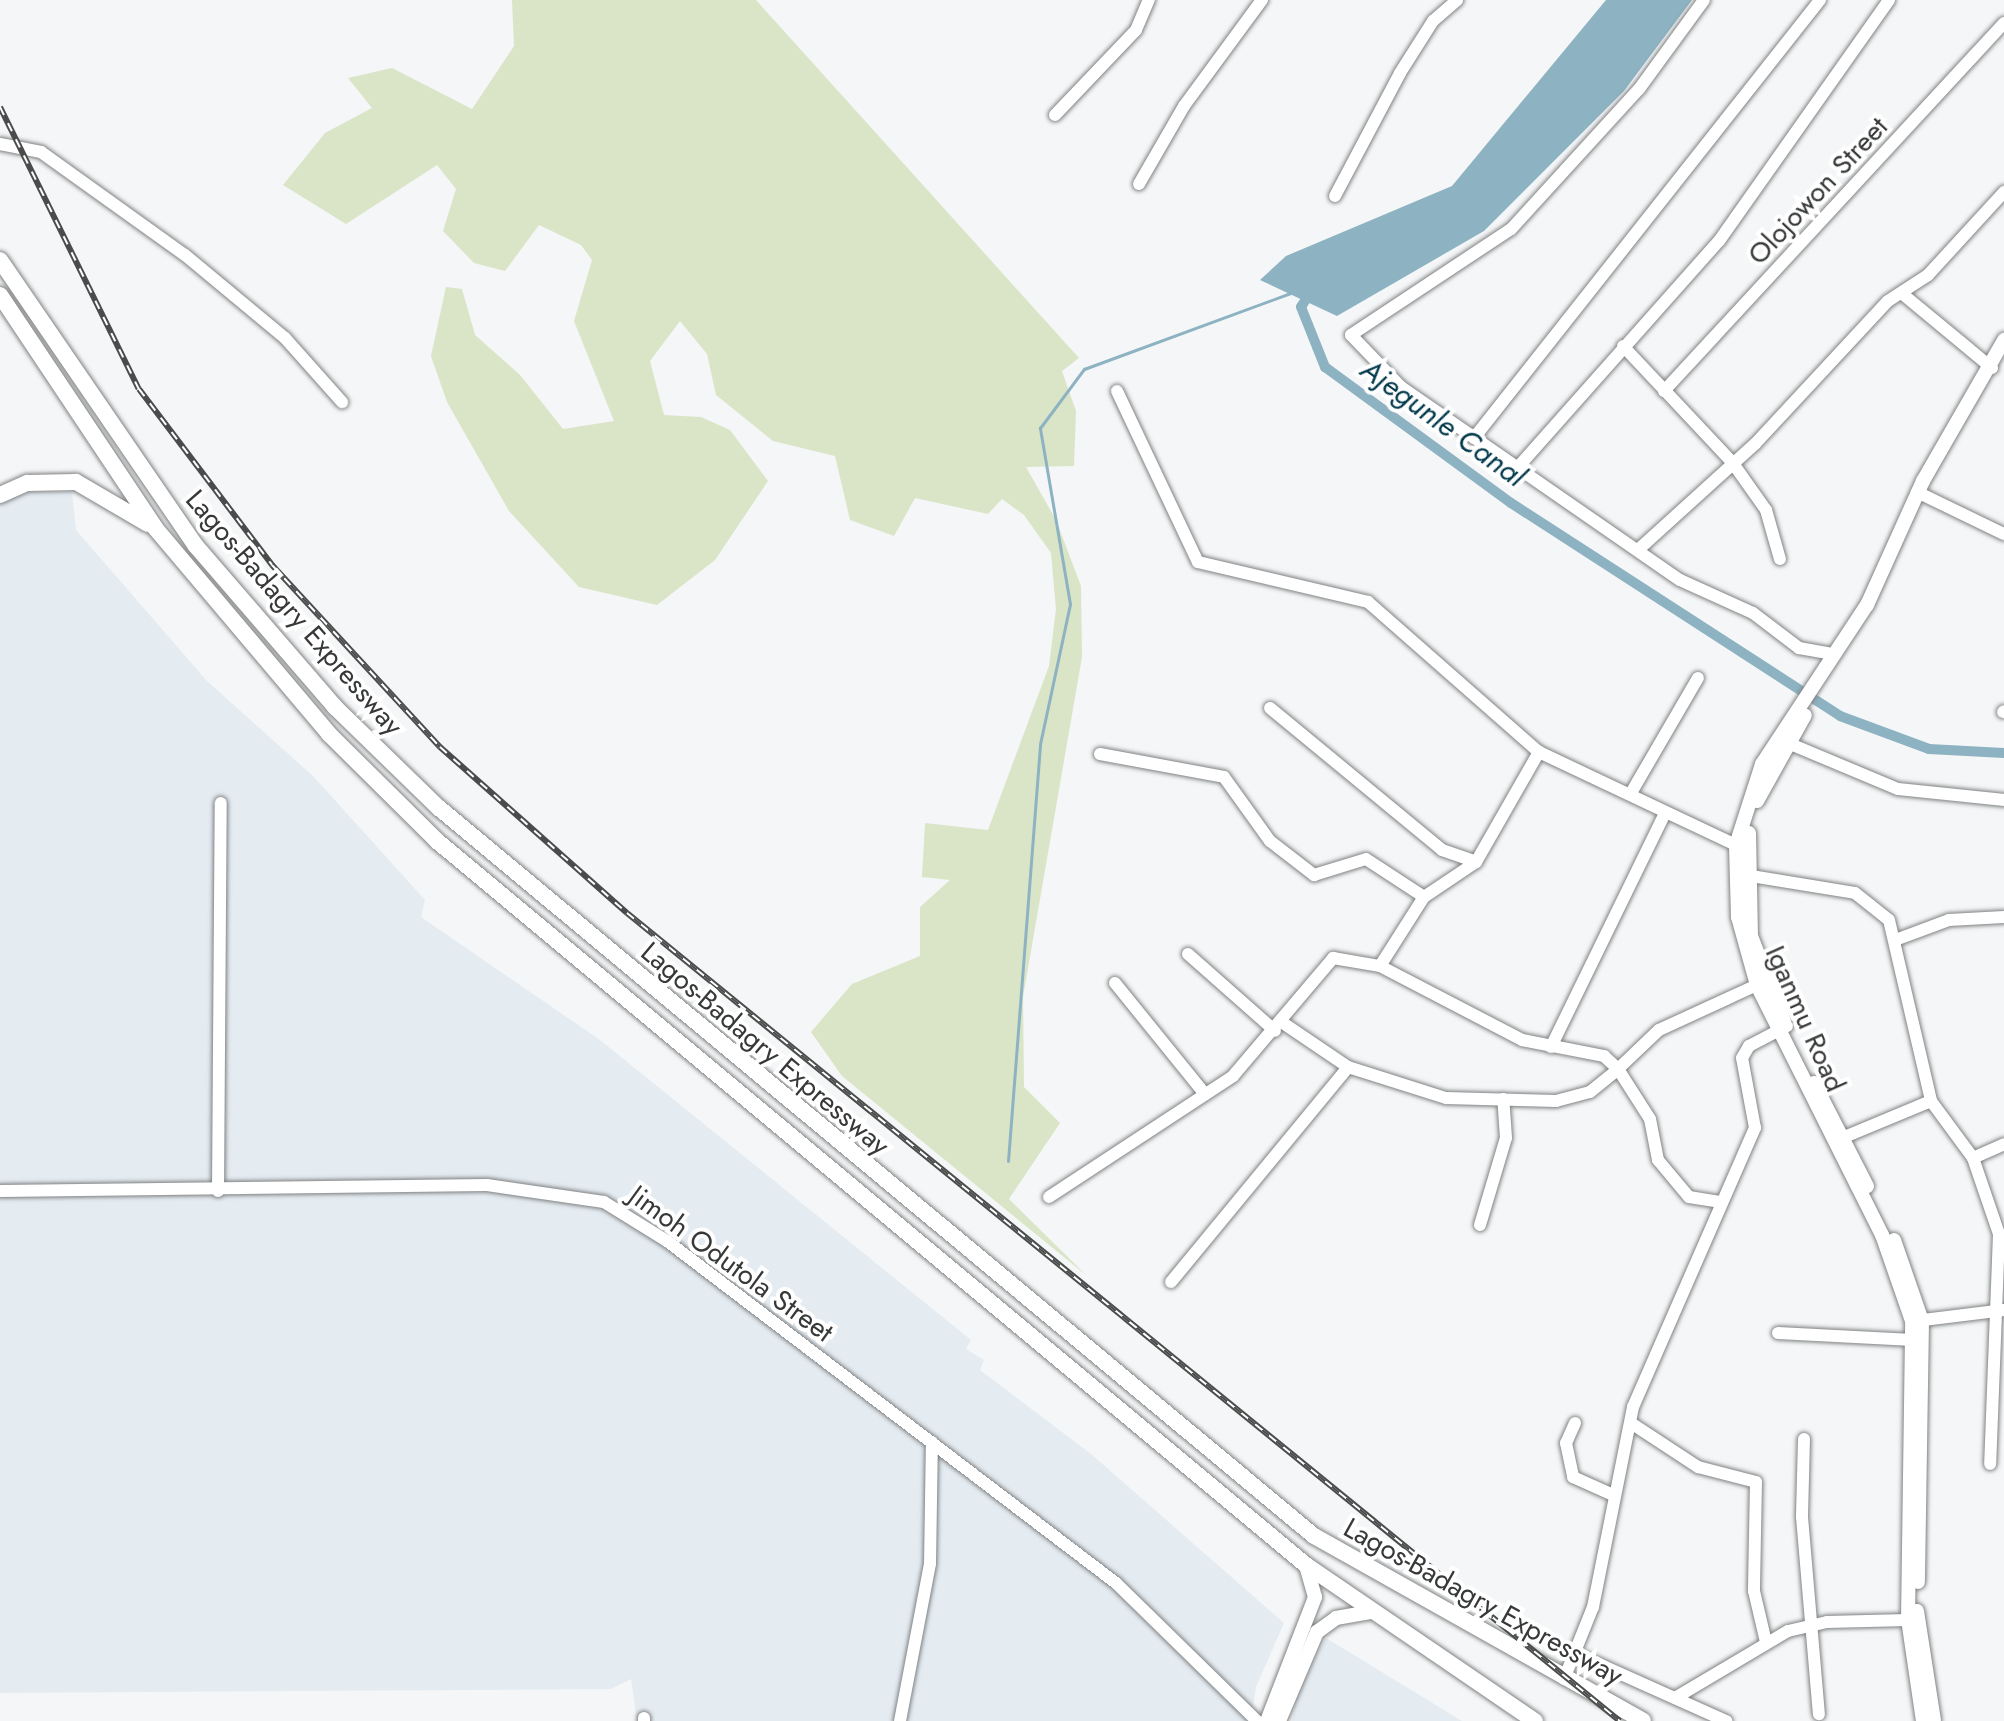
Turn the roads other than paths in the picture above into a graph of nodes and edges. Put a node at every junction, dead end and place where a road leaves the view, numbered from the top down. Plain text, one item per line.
1 (1149, 0) edge
2 (1262, 0) edge
3 (1457, 0) edge
4 (1704, 0) edge
5 (1820, 0) edge
6 (1889, 0) edge
7 (2004, 23) edge
8 (1055, 115) dead end
9 (0, 144) edge
10 (1139, 184) dead end
11 (2004, 192) edge
12 (1335, 196) dead end
13 (0, 260) edge
14 (0, 295) edge
15 (1905, 296) junction
16 (2004, 340) edge
17 (1623, 346) junction
18 (2004, 349) edge
19 (1990, 366) junction
20 (1117, 391) dead end
21 (1664, 391) junction
22 (342, 402) dead end
23 (1474, 438) junction
24 (1732, 462) junction
25 (1519, 466) junction
26 (1919, 494) junction
27 (0, 495) edge
28 (156, 529) junction
29 (2004, 534) edge
30 (1639, 549) junction
31 (1780, 559) dead end
32 (1833, 654) junction
33 (1826, 672) junction
34 (1698, 678) dead end
35 (1270, 708) dead end
36 (1790, 734) junction
37 (1539, 752) junction
38 (1100, 754) dead end
39 (1631, 793) junction
40 (2004, 800) edge
41 (221, 803) dead end
42 (1665, 813) junction
43 (1736, 845) junction
44 (1476, 862) junction
45 (1745, 875) junction
46 (1424, 897) junction
47 (2004, 917) edge
48 (1898, 939) junction
49 (1188, 954) dead end
50 (1380, 966) junction
51 (1115, 983) dead end
52 (1757, 985) junction
53 (1279, 1027) junction
54 (1782, 1028) junction
55 (1551, 1047) junction
56 (1348, 1067) junction
57 (1618, 1069) junction
58 (1205, 1094) junction
59 (1503, 1099) junction
60 (1931, 1101) junction
61 (1842, 1138) junction
62 (2004, 1144) edge
63 (1973, 1158) junction
64 (0, 1191) edge
65 (218, 1191) junction
66 (1049, 1197) dead end
67 (1720, 1202) junction
68 (1480, 1225) dead end
69 (1171, 1282) dead end
70 (2000, 1309) edge
71 (1917, 1321) junction
72 (1778, 1333) dead end
73 (1913, 1340) junction
74 (1575, 1423) dead end
75 (1634, 1425) junction
76 (1804, 1439) dead end
77 (932, 1442) junction
78 (1990, 1464) dead end
79 (1613, 1495) junction
80 (1306, 1565) junction
81 (1371, 1612) junction
82 (1908, 1620) junction
83 (1813, 1625) junction
84 (1766, 1642) junction
85 (1574, 1653) junction
86 (1564, 1679) junction
87 (1675, 1698) junction
88 (1819, 1714) dead end
89 (1529, 1719) edge
90 (900, 1721) edge
91 (1257, 1721) edge
92 (1267, 1721) edge
93 (1279, 1721) edge
94 (1643, 1721) edge
95 (1726, 1721) edge
96 (1923, 1721) edge
97 (1934, 1721) edge

1 - 8 street
2 - 10 street
3 - 12 street
4 - 23 street
5 - 23 street
6 - 17 street
7 - 21 street, Olojowon Street
9 - 22 street
11 - 15 street
13 - 86 highway, Lagos-Badagry Expressway
14 - 28 highway, Lagos-Badagry Expressway
15 - 19 street
15 - 24 street
16 - 19 main road, Iganmu Road
17 - 21 street
17 - 25 street
18 - 19 main road, Iganmu Road
19 - 26 main road, Iganmu Road
20 - 37 street
21 - 24 street
23 - 25 street
24 - 30 street
24 - 31 street
25 - 30 street
26 - 29 street
26 - 32 main road, Iganmu Road
26 - 33 main road, Iganmu Road
27 - 28 highway
28 - 80 highway, Lagos-Badagry Expressway
30 - 32 street
32 - 33 main road, Iganmu Road
33 - 36 main road, Iganmu Road
34 - 39 street
35 - 44 street
36 - 40 street
36 - 43 main road, Iganmu Road
36 - 45 main road, Iganmu Road
37 - 39 street
37 - 44 street
38 - 46 street
39 - 42 street
41 - 65 street
42 - 43 street
42 - 55 street
43 - 52 main road, Iganmu Road
44 - 46 street
45 - 48 street
45 - 54 main road, Iganmu Road
46 - 50 street
47 - 48 street
48 - 60 street
49 - 53 street
50 - 53 street
50 - 55 street
51 - 58 street
52 - 54 main road, Iganmu Road
52 - 57 street
53 - 56 street
53 - 58 street
54 - 61 main road, Iganmu Road
54 - 67 street
54 - 71 main road, Iganmu Road
55 - 57 street
56 - 59 street
56 - 69 street
57 - 59 street
57 - 67 street
58 - 66 street
59 - 68 street
60 - 61 street
60 - 63 street
61 - 71 main road, Iganmu Road
62 - 63 street
63 - 70 street
64 - 65 street, Jimoh Odutola Street
65 - 77 street, Jimoh Odutola Street
67 - 75 street
70 - 71 street
70 - 78 street
71 - 73 main road, Iganmu Road
71 - 97 main road, Iganmu Road
72 - 73 street
73 - 82 main road, Iganmu Road
74 - 79 street
75 - 79 street
75 - 84 street
76 - 83 street
77 - 90 street
77 - 91 street, Jimoh Odutola Street
79 - 85 street
80 - 81 highway, Lagos-Badagry Expressway
80 - 92 main road
81 - 89 highway, Lagos-Badagry Expressway
81 - 93 main road
82 - 83 street
82 - 96 main road, Iganmu Road
83 - 84 street
83 - 88 street
84 - 87 street
85 - 86 street
85 - 87 street
86 - 94 highway, Lagos-Badagry Expressway
87 - 95 street

